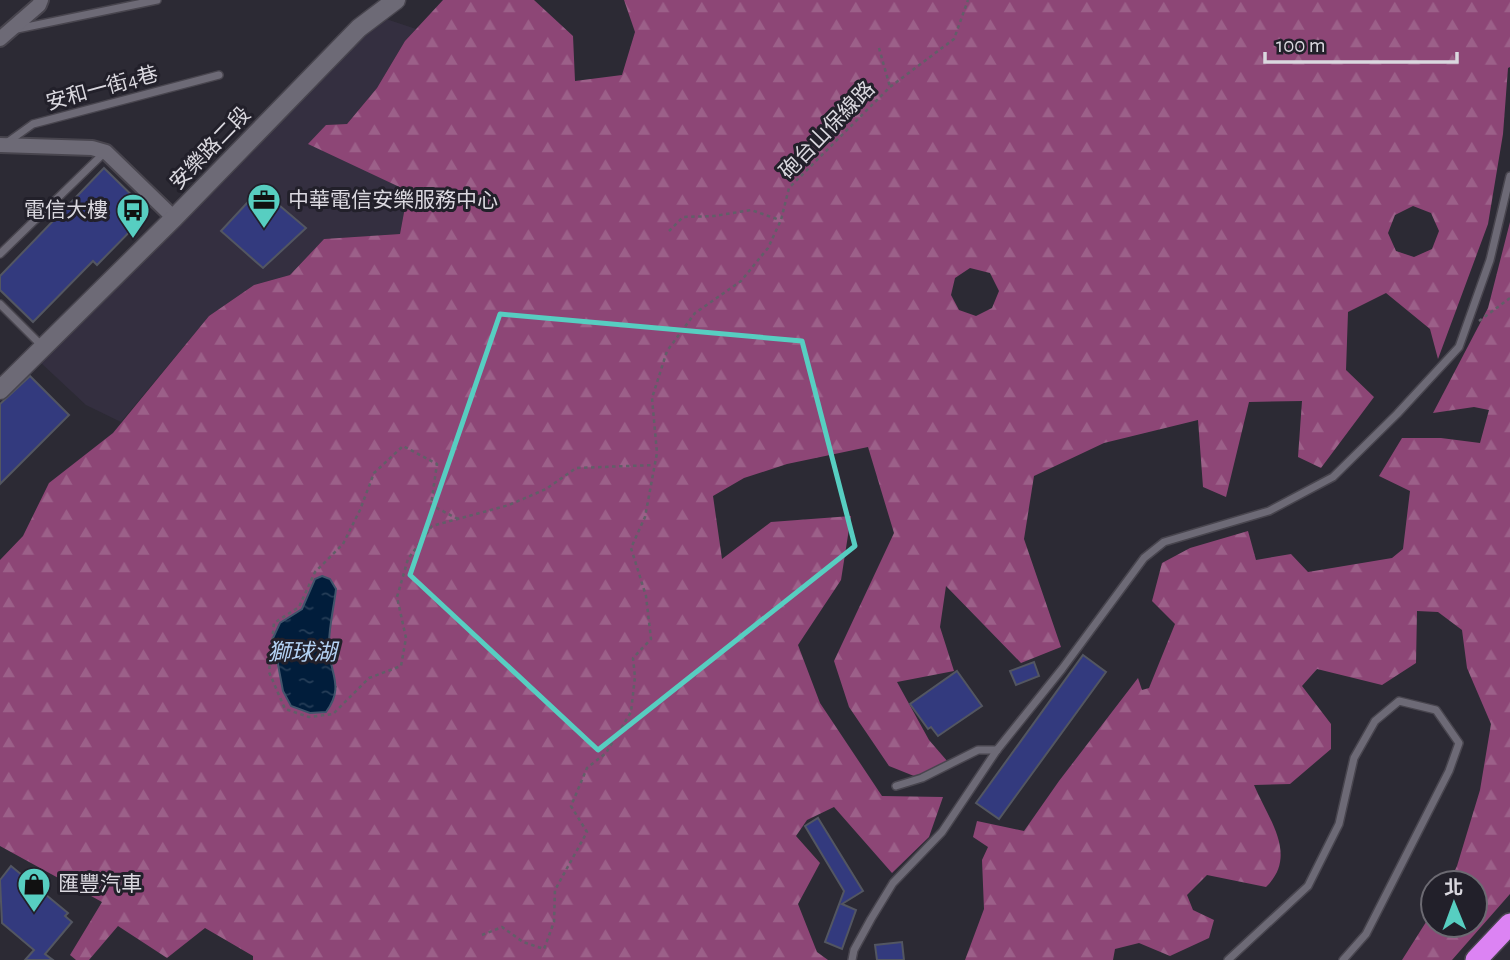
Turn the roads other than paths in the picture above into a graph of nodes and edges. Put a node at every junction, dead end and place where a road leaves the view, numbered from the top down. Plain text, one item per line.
1 (41, 0) edge
2 (157, 0) edge
3 (396, 0) edge
4 (4, 34) edge
5 (219, 75) dead end
6 (1, 146) edge
7 (106, 152) junction
8 (1510, 176) edge
9 (174, 218) junction
10 (0, 254) edge
11 (0, 303) edge
12 (43, 348) junction
13 (0, 390) edge
14 (998, 750) junction
15 (896, 786) dead end
16 (1510, 924) edge
17 (852, 960) edge
18 (1228, 960) edge
19 (1343, 960) edge
20 (1476, 960) edge

1 - 4 street
2 - 4 lane
3 - 9 street, 安樂路二段
5 - 6 lane, 安和一街4巷
6 - 7 street
7 - 9 street
7 - 10 lane
8 - 14 lane
9 - 12 street, 安樂路二段
11 - 12 lane
12 - 13 street, 安樂路二段
14 - 15 lane
14 - 17 lane
16 - 20 highway
18 - 19 lane

